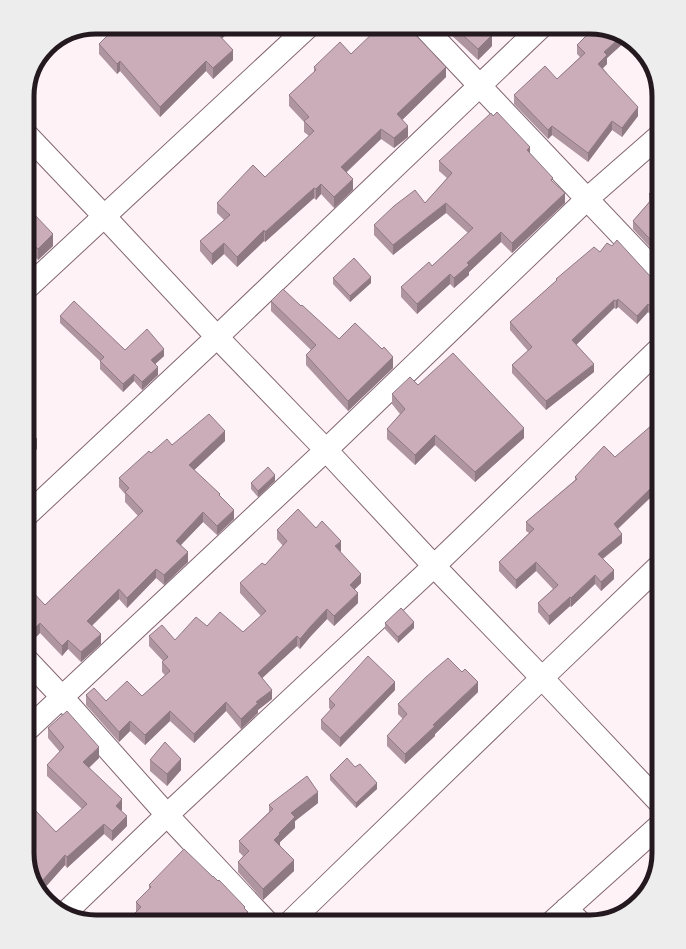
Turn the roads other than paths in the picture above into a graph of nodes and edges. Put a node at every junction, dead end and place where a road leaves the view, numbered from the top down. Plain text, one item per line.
1 (300, 34) edge
2 (431, 34) edge
3 (533, 34) edge
4 (479, 86) junction
5 (34, 142) edge
6 (652, 142) edge
7 (588, 199) junction
8 (104, 216) junction
9 (652, 268) edge
10 (34, 281) edge
11 (217, 337) junction
12 (652, 356) edge
13 (326, 450) junction
14 (34, 508) edge
15 (434, 566) junction
16 (652, 573) edge
17 (34, 667) edge
18 (542, 678) junction
19 (62, 697) junction
20 (34, 723) edge
21 (652, 795) edge
22 (167, 815) junction
23 (652, 833) edge
24 (69, 909) edge
25 (260, 915) edge
26 (297, 915) edge
27 (569, 915) edge

1 - 8 street
2 - 4 street
3 - 4 street
4 - 7 street
4 - 11 street
5 - 8 street
6 - 7 street
7 - 9 street
7 - 13 street
8 - 10 street
8 - 11 street
11 - 13 street
11 - 14 street
12 - 15 street
13 - 15 street
13 - 19 street
15 - 18 street
15 - 22 street
16 - 18 street
17 - 19 street
18 - 21 street
18 - 26 street
19 - 20 street
19 - 22 street
22 - 24 street
22 - 25 street
23 - 27 street

